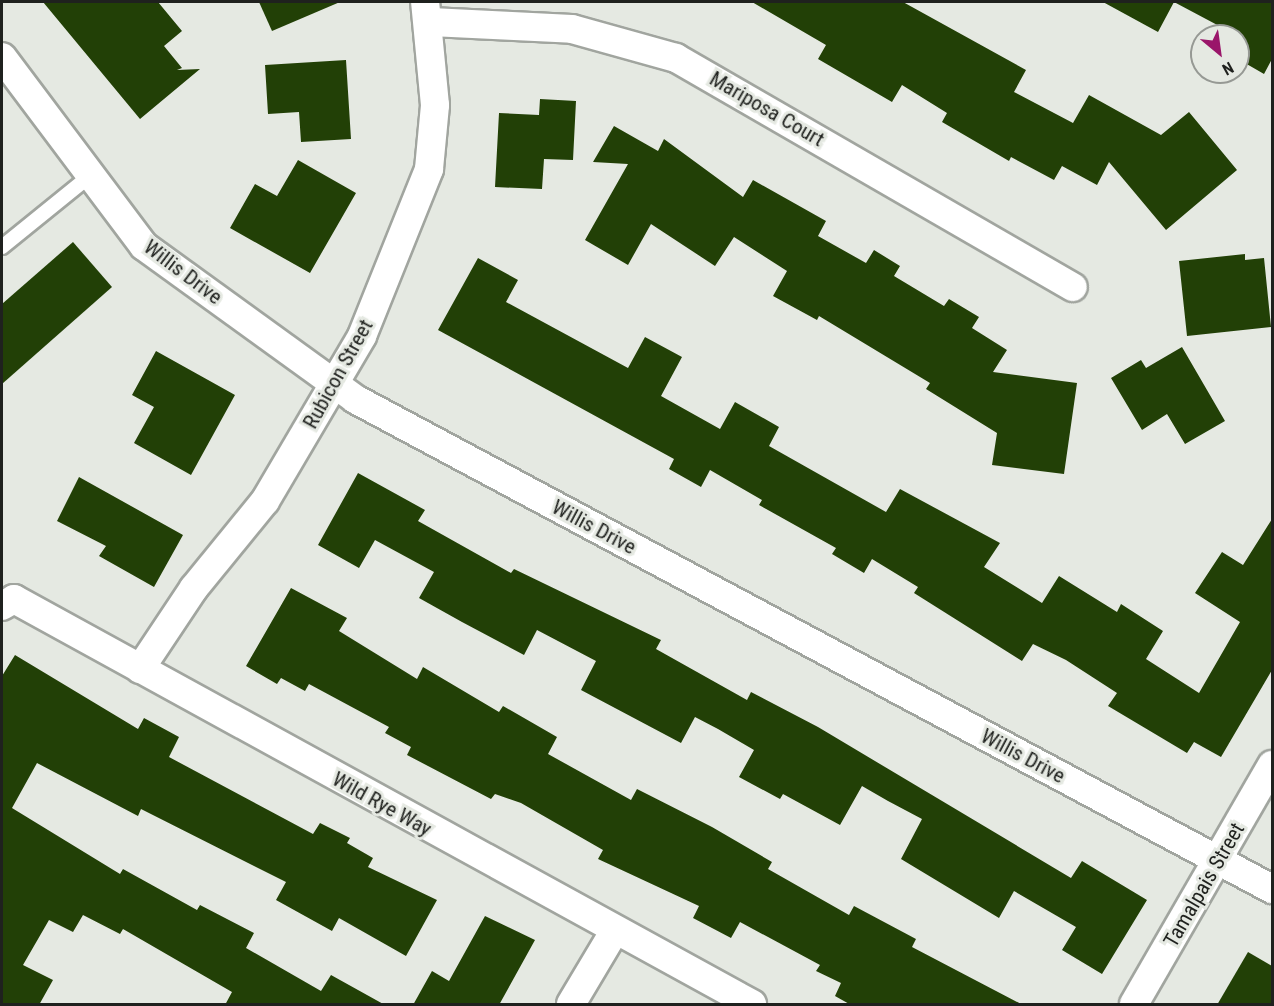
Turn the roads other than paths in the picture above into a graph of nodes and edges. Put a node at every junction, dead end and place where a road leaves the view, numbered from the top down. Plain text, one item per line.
1 (428, 12) edge
2 (2, 57) edge
3 (91, 175) junction
4 (2, 247) edge
5 (1073, 287) dead end
6 (334, 384) junction
7 (8, 603) edge
8 (140, 669) junction
9 (1272, 765) edge
10 (1220, 861) junction
11 (1272, 889) edge
12 (614, 932) junction
13 (571, 1005) edge
14 (752, 1005) edge
15 (1134, 1005) edge

1 - 5 street, Mariposa Court
1 - 6 street, Rubicon Street
2 - 3 street, Willis Drive
3 - 4 lane
3 - 6 street, Willis Drive
6 - 8 street, Rubicon Street
6 - 10 street, Willis Drive
7 - 8 street, Wild Rye Way
8 - 12 street, Wild Rye Way
9 - 10 street, Tamalpais Street
10 - 11 street, Willis Drive
10 - 15 street, Tamalpais Street
12 - 13 street
12 - 14 street, Wild Rye Way

